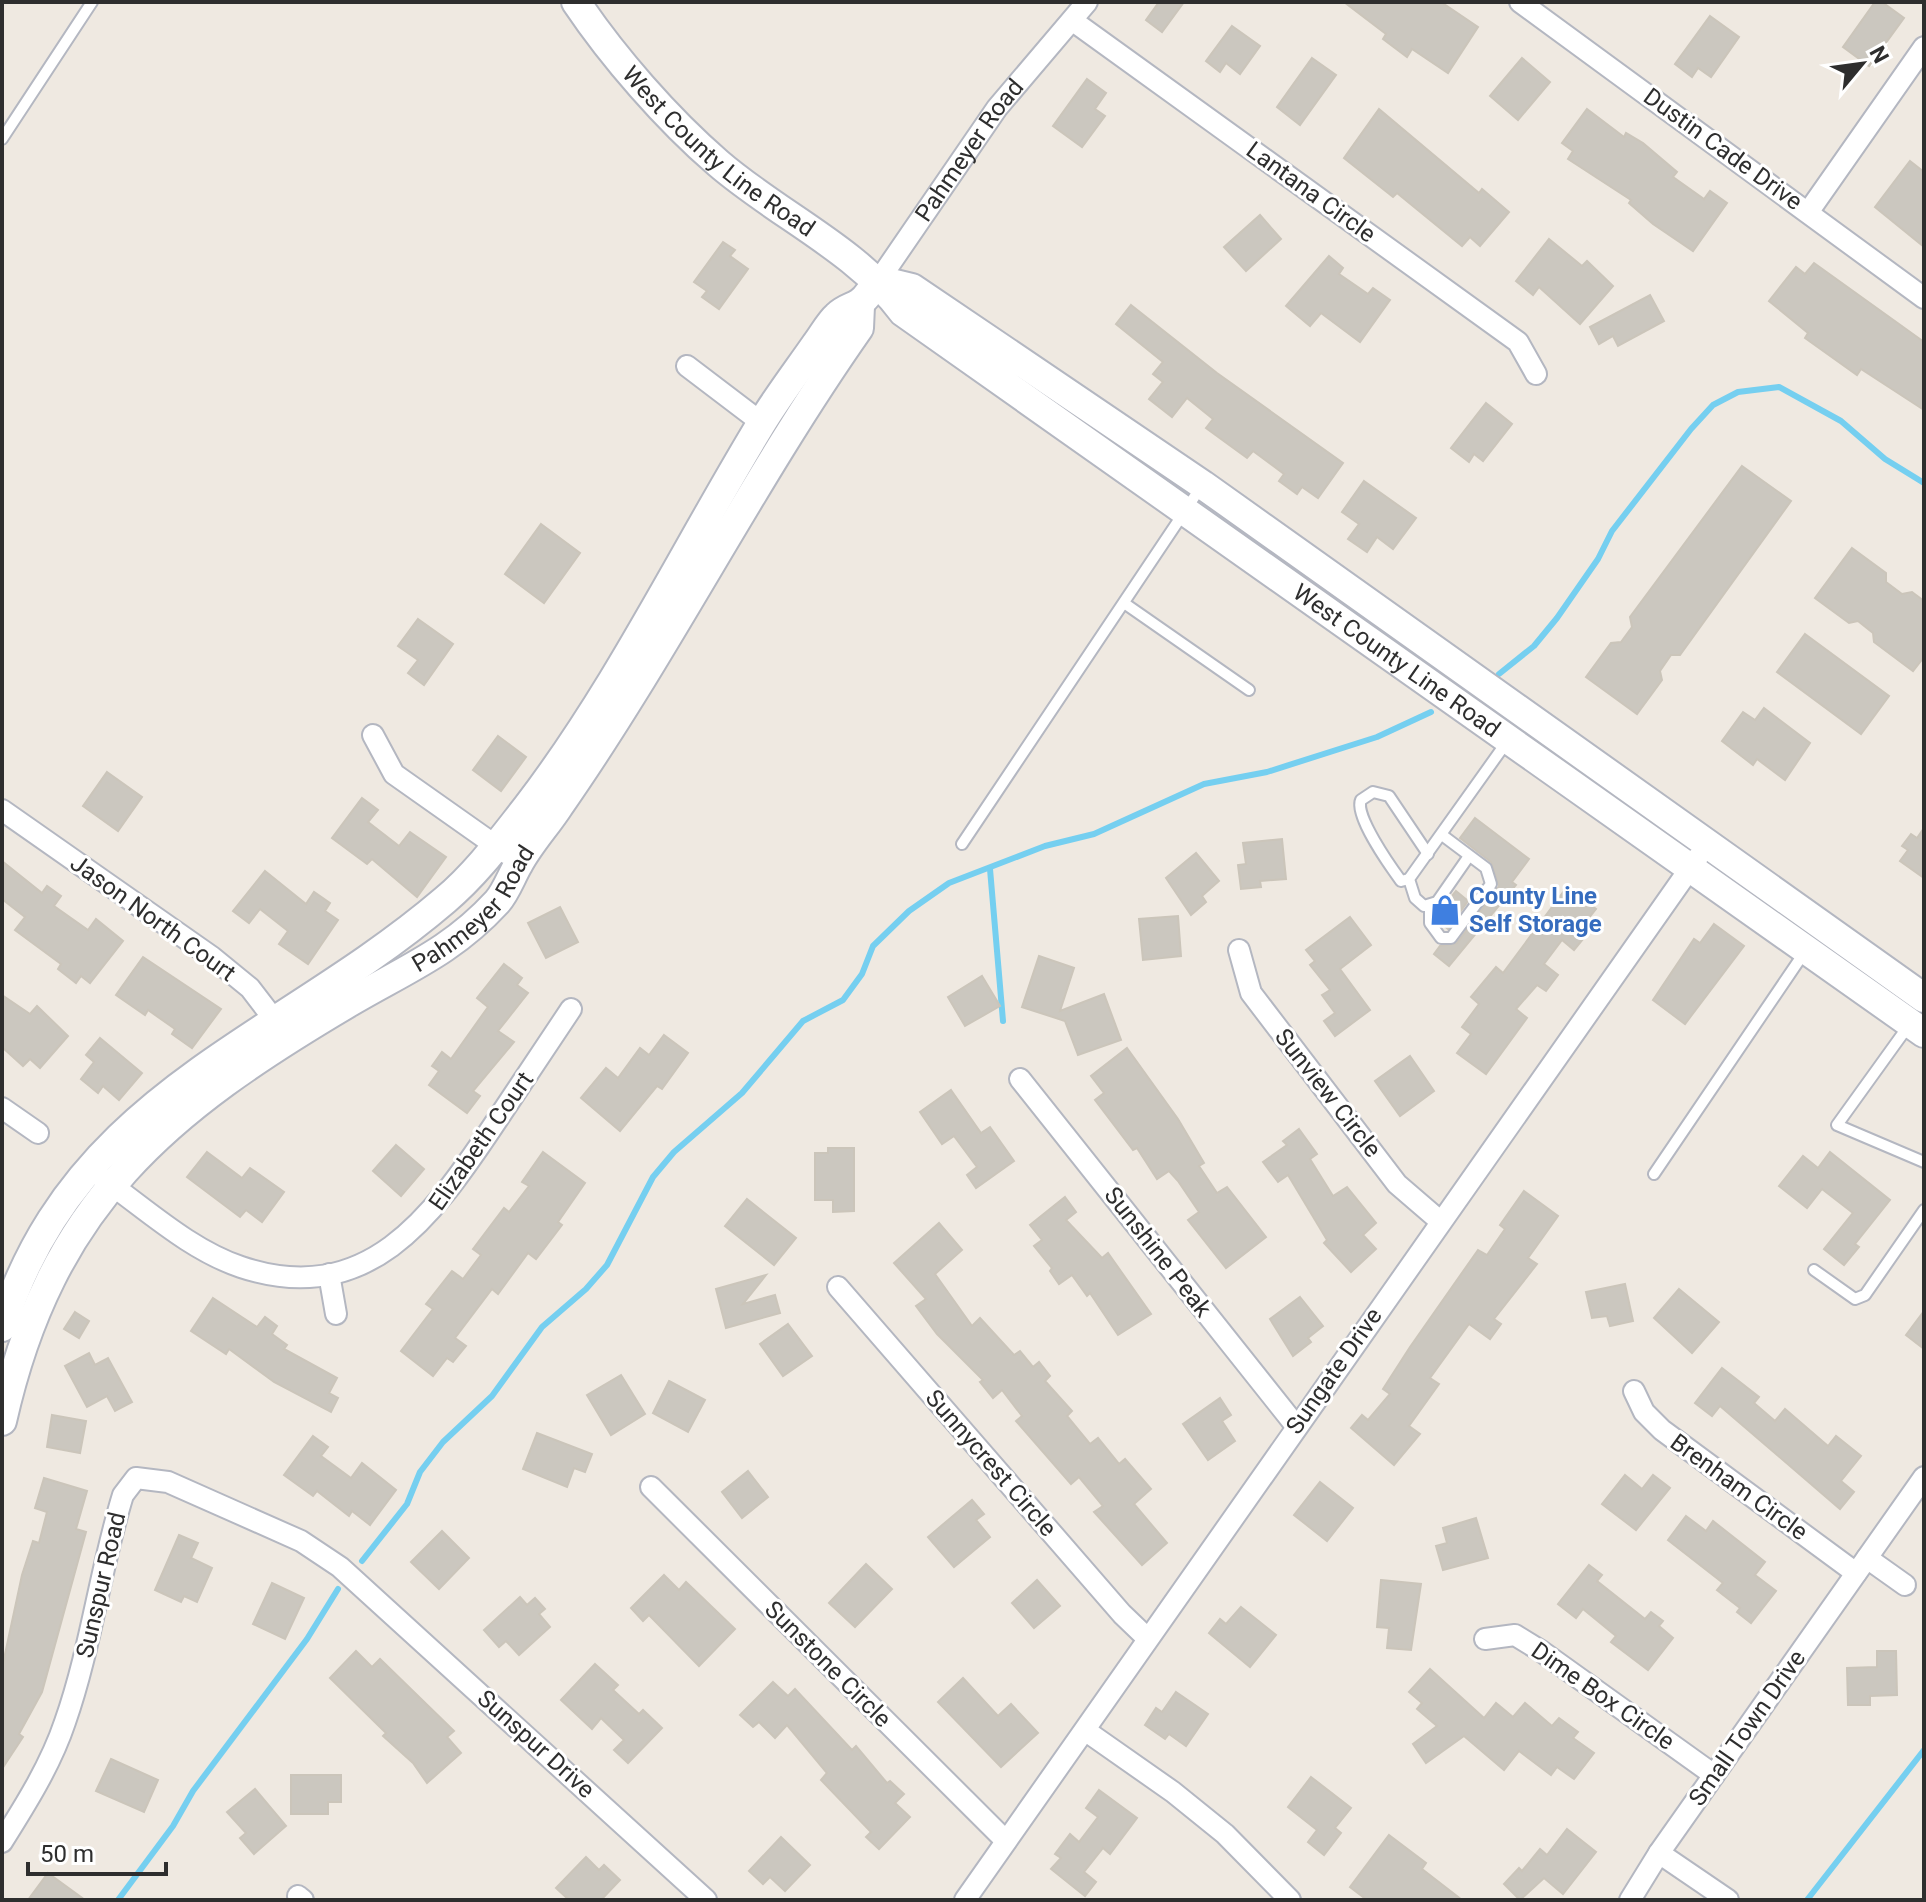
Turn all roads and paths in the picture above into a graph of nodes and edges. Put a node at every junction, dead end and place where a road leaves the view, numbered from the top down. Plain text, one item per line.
1 (92, 2) edge
2 (576, 2) edge
3 (1087, 2) edge
4 (1520, 2) edge
5 (1073, 21) junction
6 (1924, 47) edge
7 (2, 139) edge
8 (1809, 211) junction
9 (879, 280) junction
10 (1924, 298) edge
11 (860, 306) junction
12 (687, 366) dead end
13 (1536, 374) dead end
14 (762, 423) junction
15 (1203, 485) junction
16 (1187, 511) junction
17 (1124, 603) junction
18 (1249, 690) dead end
19 (1517, 727) junction
20 (373, 735) dead end
21 (2, 810) edge
22 (1442, 835) junction
23 (962, 844) dead end
24 (1707, 844) junction
25 (508, 854) junction
26 (1428, 854) junction
27 (1469, 856) junction
28 (1691, 867) junction
29 (1409, 879) junction
30 (1430, 908) junction
31 (1807, 949) junction
32 (1239, 950) dead end
33 (1924, 998) edge
34 (571, 1009) dead end
35 (1917, 1028) edge
36 (283, 1031) junction
37 (1020, 1079) dead end
38 (2, 1108) edge
39 (38, 1133) dead end
40 (1924, 1162) edge
41 (1654, 1174) dead end
42 (100, 1177) junction
43 (1924, 1210) edge
44 (1440, 1221) junction
45 (1814, 1270) dead end
46 (329, 1274) junction
47 (838, 1287) dead end
48 (336, 1314) dead end
49 (2, 1327) edge
50 (6, 1385) edge
51 (1634, 1391) dead end
52 (2, 1421) edge
53 (1296, 1426) junction
54 (1924, 1477) edge
55 (651, 1487) dead end
56 (1862, 1566) junction
57 (1905, 1585) dead end
58 (366, 1589) joint
59 (1147, 1638) junction
60 (1485, 1639) dead end
61 (1086, 1731) junction
62 (1714, 1775) junction
63 (1006, 1841) junction
64 (2, 1842) edge
65 (1659, 1853) junction
66 (706, 1900) edge
67 (965, 1900) edge
68 (1290, 1900) edge
69 (1630, 1900) edge
70 (1728, 1900) edge

1 - 7 lane
2 - 9 main road, West County Line Road
3 - 5 street, Pahmeyer Road
4 - 8 street, Dustin Cade Drive
5 - 9 street, Pahmeyer Road
5 - 13 street, Lantana Circle
6 - 8 street
8 - 10 street, Dustin Cade Drive
9 - 11 main road, Pahmeyer Road
9 - 15 main road, West County Line Road
9 - 16 main road, West County Line Road
11 - 14 main road, Pahmeyer Road
11 - 25 main road, Pahmeyer Road
12 - 14 street
14 - 25 main road, Pahmeyer Road
15 - 16 lane
15 - 19 main road, West County Line Road
16 - 17 lane
16 - 19 main road, West County Line Road
17 - 18 lane
17 - 23 lane
19 - 22 lane
19 - 24 main road, West County Line Road
19 - 28 main road, West County Line Road
20 - 25 street
21 - 36 street, Jason North Court
22 - 26 lane
22 - 27 lane
24 - 28 street, Sungate Drive
24 - 33 main road, West County Line Road
25 - 36 main road, Pahmeyer Road
26 - 29 lane
26 - 29 lane
27 - 30 lane
27 - 30 lane
28 - 31 main road, West County Line Road
28 - 44 street, Sungate Drive
29 - 30 lane
31 - 35 main road, West County Line Road
31 - 41 lane
32 - 44 street, Sunview Circle
34 - 46 street, Elizabeth Court
35 - 40 lane
36 - 42 main road, Pahmeyer Road
37 - 53 street, Sunshine Peak
38 - 39 street
42 - 46 street, Elizabeth Court
42 - 49 main road, Pahmeyer Road
42 - 50 main road, Pahmeyer Road
43 - 45 lane
44 - 53 street, Sungate Drive
46 - 48 street
47 - 59 street, Sunnycrest Circle
50 - 52 main road, Pahmeyer Road
51 - 56 street, Brenham Circle
53 - 59 street, Sungate Drive
54 - 56 street, Small Town Drive
55 - 63 street, Sunstone Circle
56 - 57 street
56 - 62 street, Small Town Drive
58 - 64 street, Sunspur Road
58 - 66 street, Sunspur Drive
59 - 61 street, Sungate Drive
60 - 62 street, Dime Box Circle
61 - 63 street, Sungate Drive
61 - 68 street
62 - 65 street, Small Town Drive
63 - 67 street, Sungate Drive
65 - 69 street, Small Town Drive
65 - 70 street

